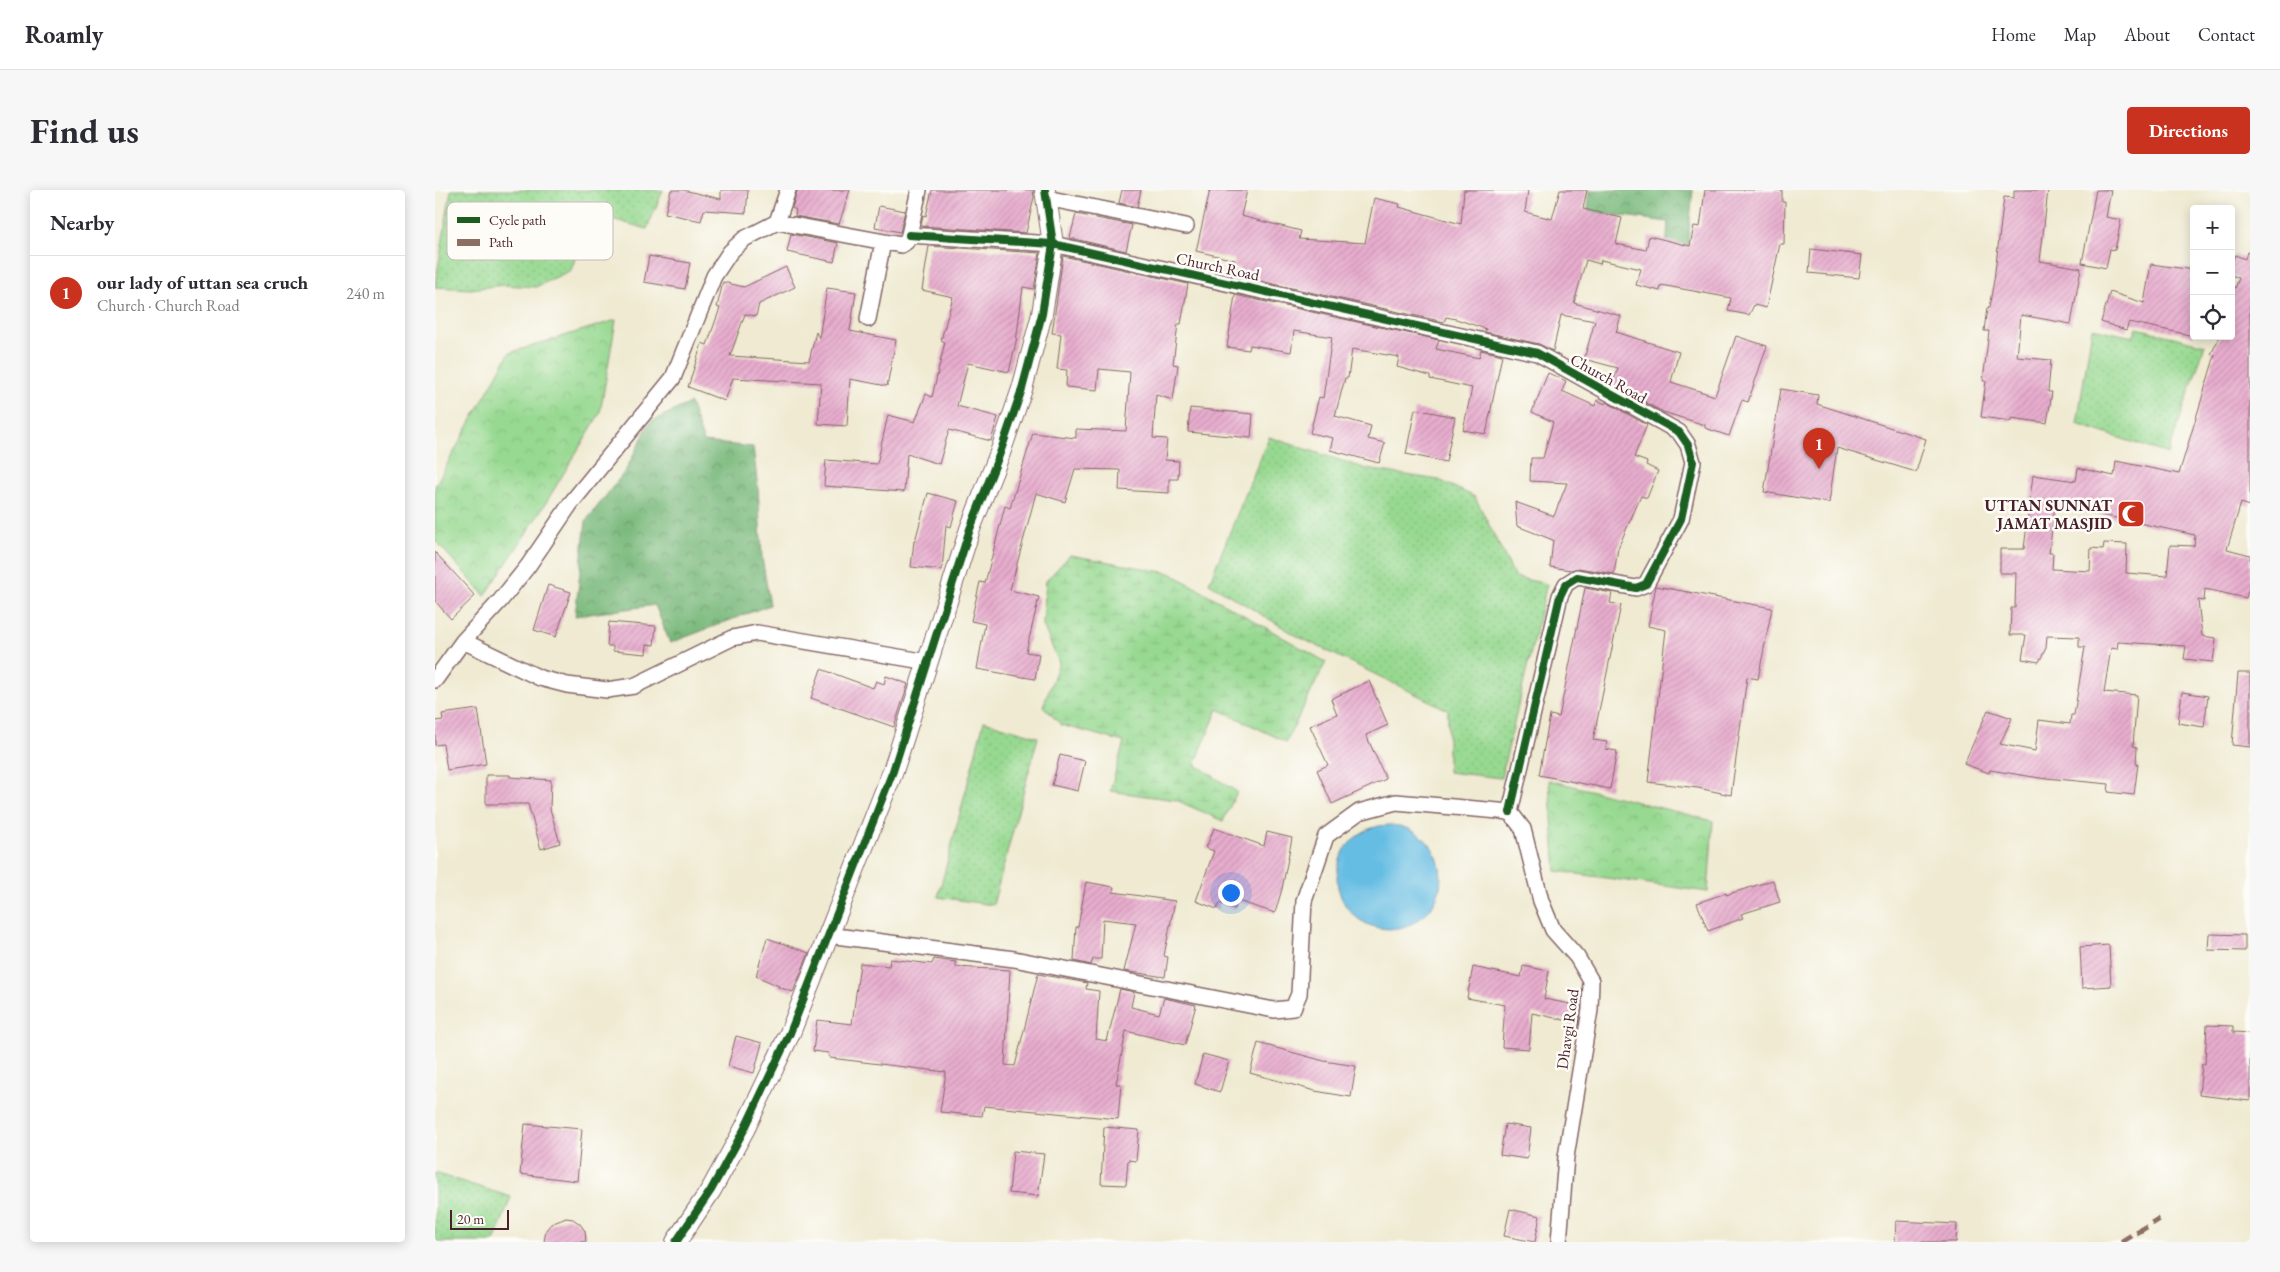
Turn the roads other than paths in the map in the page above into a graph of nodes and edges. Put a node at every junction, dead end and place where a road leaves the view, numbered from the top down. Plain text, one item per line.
1 (788, 190) edge
2 (919, 190) edge
3 (1045, 194) edge
4 (777, 222) junction
5 (1186, 226) dead end
6 (909, 235) junction
7 (883, 242) junction
8 (1053, 244) junction
9 (868, 319) dead end
10 (463, 640) junction
11 (928, 662) junction
12 (435, 680) edge
13 (1510, 812) junction
14 (828, 934) junction
15 (677, 1242) edge
16 (1559, 1242) edge

1 - 4 street
2 - 6 street
3 - 5 street
3 - 8 street
4 - 7 street
4 - 10 street
6 - 7 street
6 - 8 street
7 - 9 street
8 - 11 street
8 - 13 street, Church Road
10 - 11 street
10 - 12 street
11 - 14 street
13 - 14 street
13 - 16 street, Dhavgi Road
14 - 15 street

